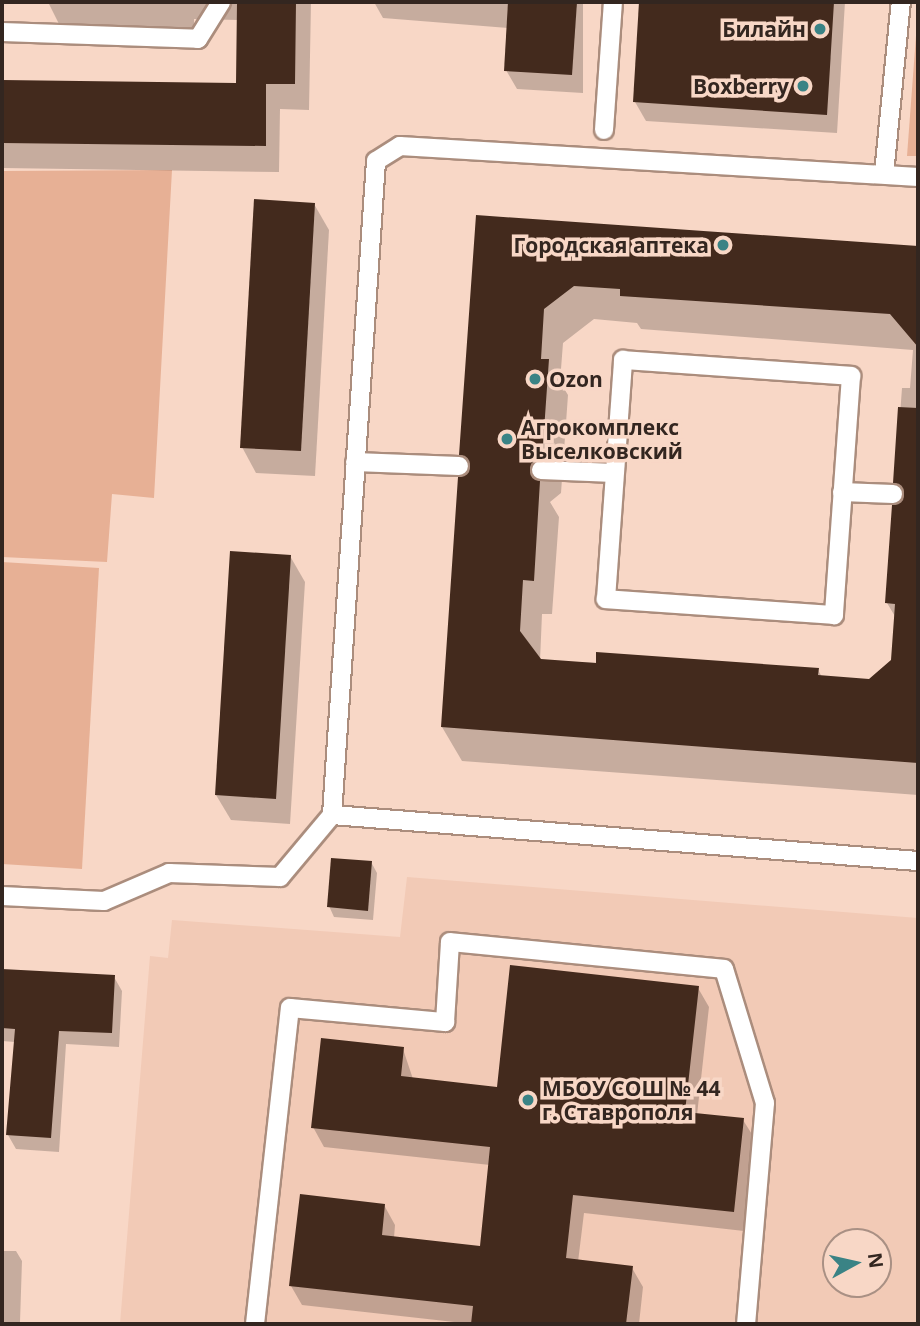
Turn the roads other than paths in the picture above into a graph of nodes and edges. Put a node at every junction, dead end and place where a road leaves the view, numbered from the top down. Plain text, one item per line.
1 (221, 2) edge
2 (613, 2) edge
3 (901, 2) edge
4 (2, 32) edge
5 (604, 130) dead end
6 (884, 174) junction
7 (918, 177) edge
8 (355, 461) junction
9 (458, 466) dead end
10 (541, 470) dead end
11 (614, 473) junction
12 (842, 492) junction
13 (893, 494) dead end
14 (332, 815) junction
15 (918, 861) edge
16 (2, 896) edge
17 (254, 1324) edge
18 (746, 1324) edge

1 - 4 lane
2 - 5 lane
3 - 6 lane
6 - 7 lane
6 - 8 lane
8 - 9 lane
8 - 14 lane
10 - 11 lane
11 - 12 lane
11 - 12 lane
12 - 13 lane
14 - 15 lane
14 - 16 lane
17 - 18 lane

